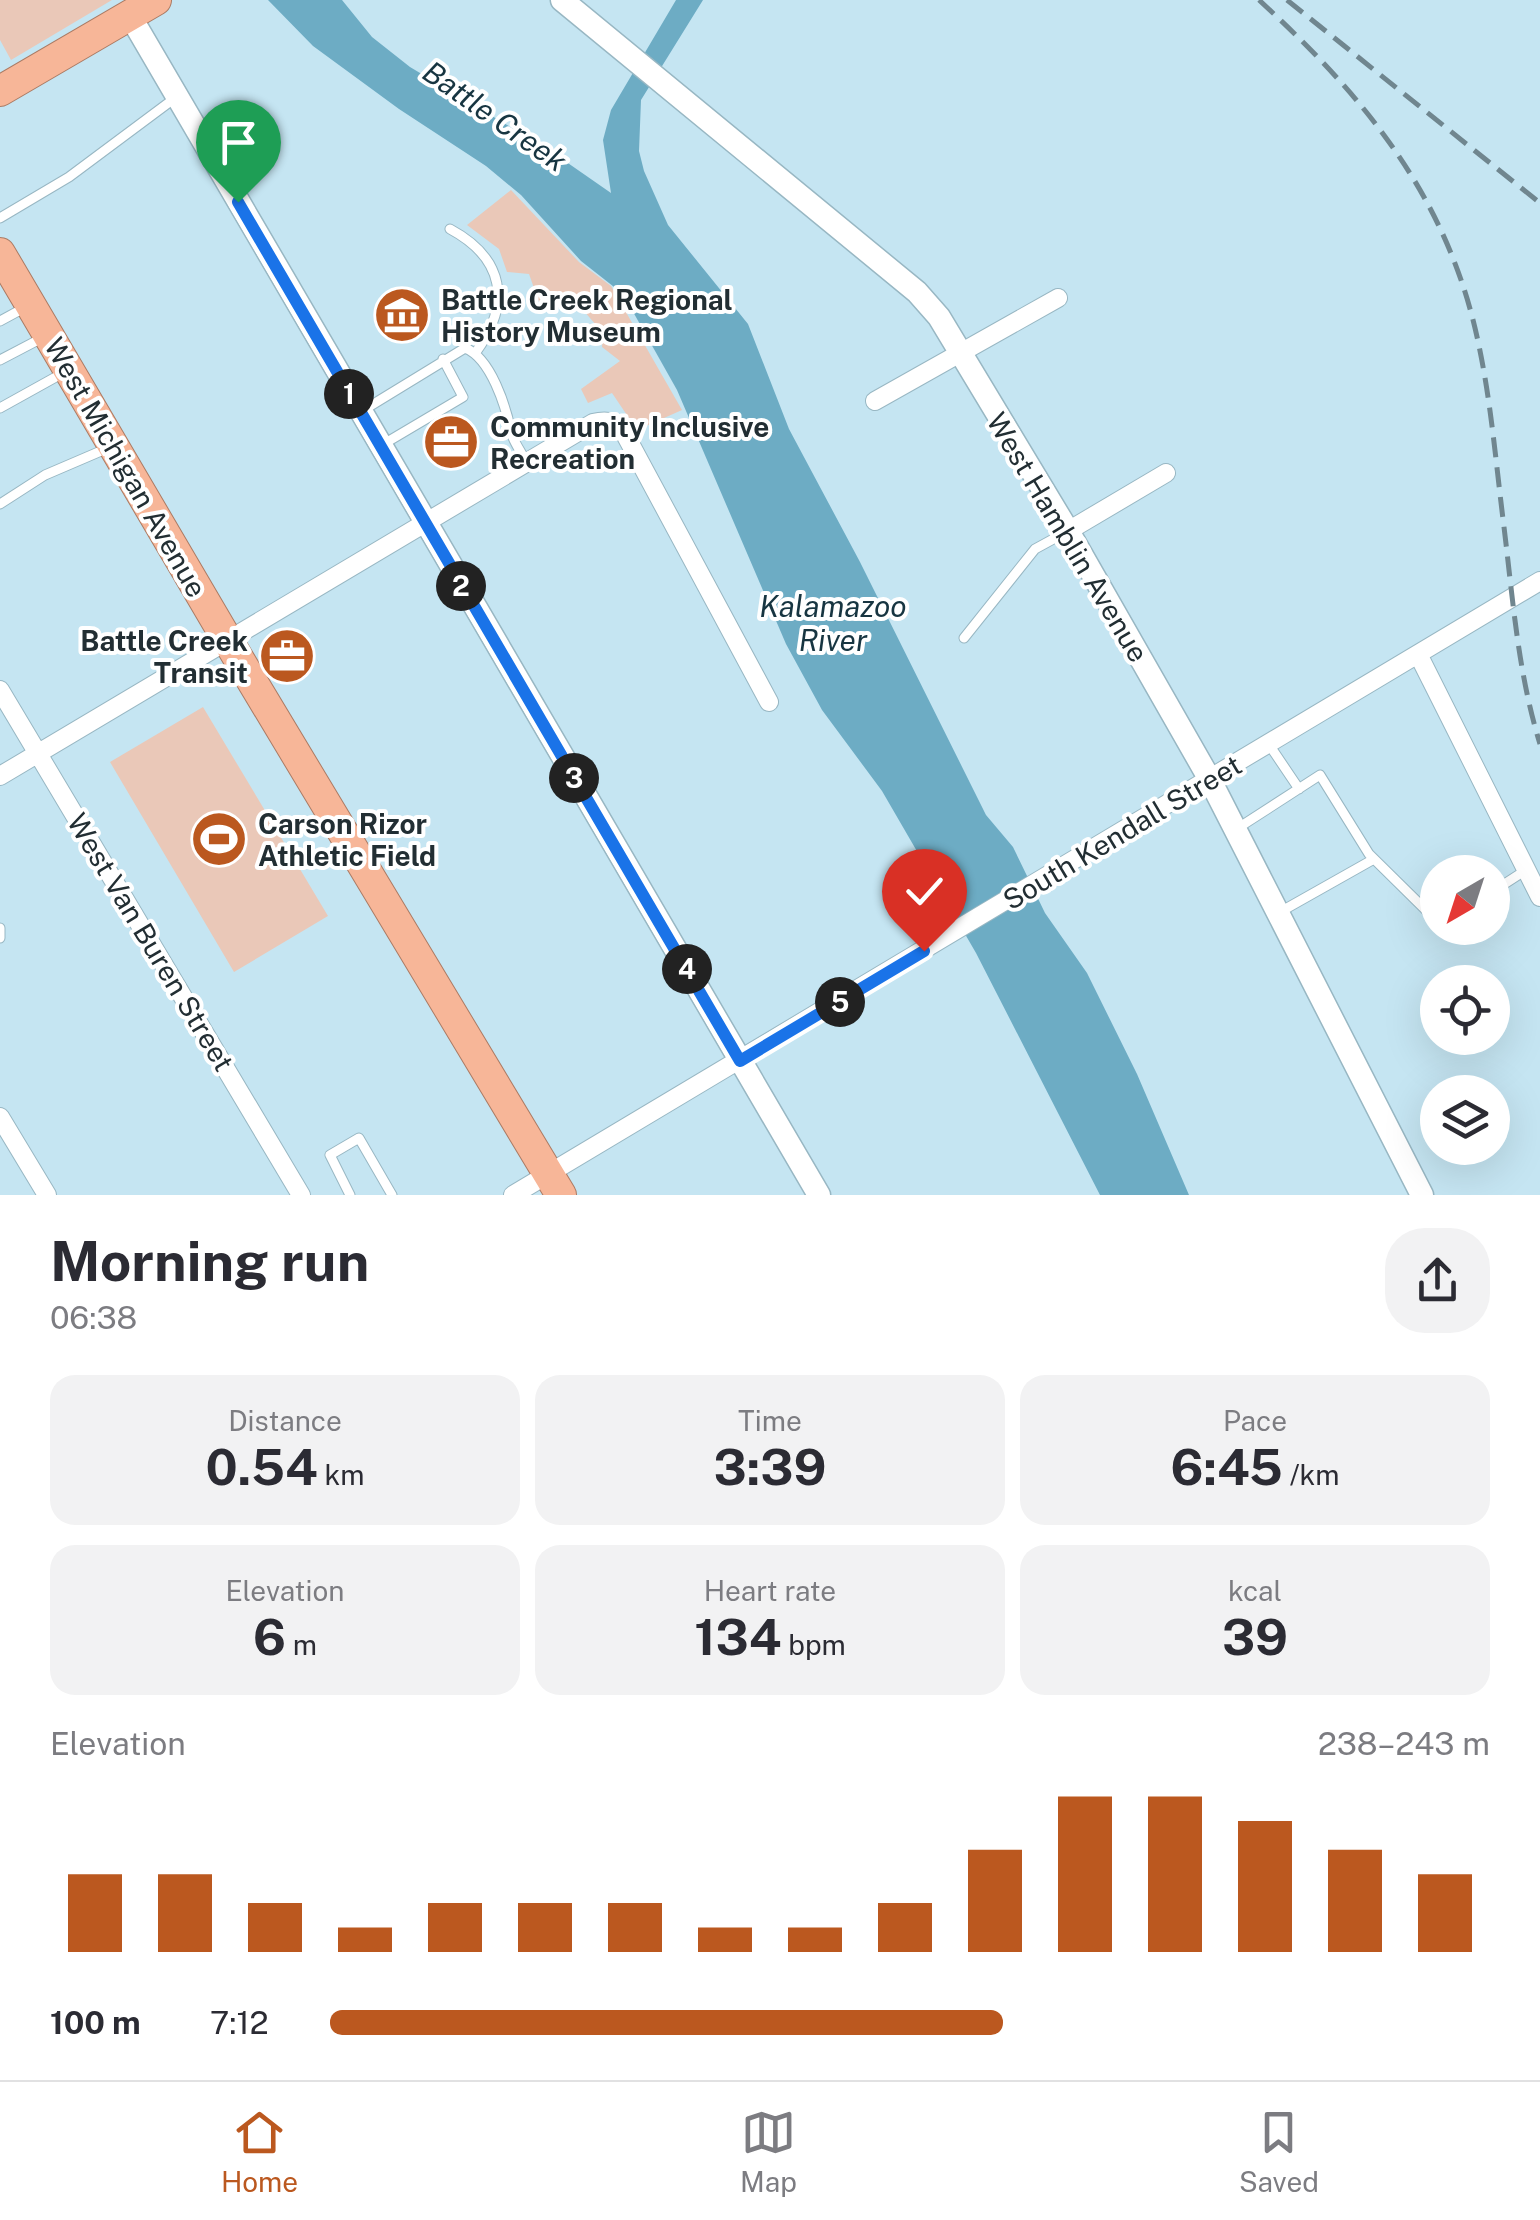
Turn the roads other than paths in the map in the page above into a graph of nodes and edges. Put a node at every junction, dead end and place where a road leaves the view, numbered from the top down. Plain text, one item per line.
1 (562, 0) edge
2 (135, 5) edge
3 (1, 87) edge
4 (177, 96) junction
5 (0, 218) edge
6 (450, 229) dead end
7 (3, 266) edge
8 (1058, 298) dead end
9 (30, 305) junction
10 (0, 321) edge
11 (48, 335) junction
12 (476, 352) junction
13 (959, 354) junction
14 (444, 359) junction
15 (0, 360) edge
16 (69, 370) junction
17 (874, 401) dead end
18 (0, 408) edge
19 (360, 412) junction
20 (114, 446) junction
21 (380, 447) junction
22 (527, 462) junction
23 (1166, 473) dead end
24 (0, 504) edge
25 (424, 524) junction
26 (1068, 531) junction
27 (1540, 580) edge
28 (964, 638) dead end
29 (228, 641) junction
30 (1418, 654) junction
31 (0, 690) edge
32 (769, 702) dead end
33 (1268, 743) junction
34 (38, 753) junction
35 (0, 776) edge
36 (1208, 778) junction
37 (1299, 789) junction
38 (1235, 830) junction
39 (1374, 860) junction
40 (1526, 870) junction
41 (1510, 880) edge
42 (1540, 898) edge
43 (1420, 905) edge
44 (1277, 914) junction
45 (0, 928) edge
46 (0, 938) edge
47 (740, 1061) junction
48 (0, 1116) edge
49 (554, 1184) edge
50 (47, 1195) edge
51 (301, 1195) edge
52 (350, 1195) edge
53 (392, 1195) edge
54 (513, 1195) edge
55 (819, 1195) edge
56 (1422, 1195) edge

1 - 13 street, West Hamblin Avenue
2 - 3 highway
2 - 4 street
4 - 5 lane
4 - 19 street
6 - 12 lane
7 - 9 highway, West Michigan Avenue
8 - 13 street
9 - 10 lane
9 - 11 highway, West Michigan Avenue
11 - 15 lane
11 - 16 highway, West Michigan Avenue
12 - 14 lane
12 - 22 lane
13 - 17 street
13 - 26 street, West Hamblin Avenue
14 - 19 lane
14 - 21 lane
16 - 18 lane
16 - 20 highway, West Michigan Avenue
19 - 21 street
20 - 24 lane
20 - 29 highway, West Michigan Avenue
21 - 25 street
22 - 25 street
22 - 32 street
23 - 26 street
25 - 29 street
25 - 47 street
26 - 28 lane
26 - 36 street, West Hamblin Avenue
27 - 30 street, South Kendall Street
29 - 34 street
29 - 49 highway, West Michigan Avenue
30 - 33 street, South Kendall Street
30 - 40 street
31 - 34 street, West Van Buren Street
33 - 36 street, South Kendall Street
33 - 37 lane
34 - 35 street
34 - 51 street, West Van Buren Street
36 - 38 street, West Hamblin Avenue
36 - 47 street, South Kendall Street
37 - 38 lane
37 - 39 lane
38 - 44 street, West Hamblin Avenue
39 - 43 lane
39 - 44 lane
40 - 41 lane
40 - 42 street
44 - 56 street, West Hamblin Avenue
45 - 46 lane
47 - 49 street, South Kendall Street
47 - 55 street
48 - 50 street
49 - 54 street, South Kendall Street
52 - 53 lane

